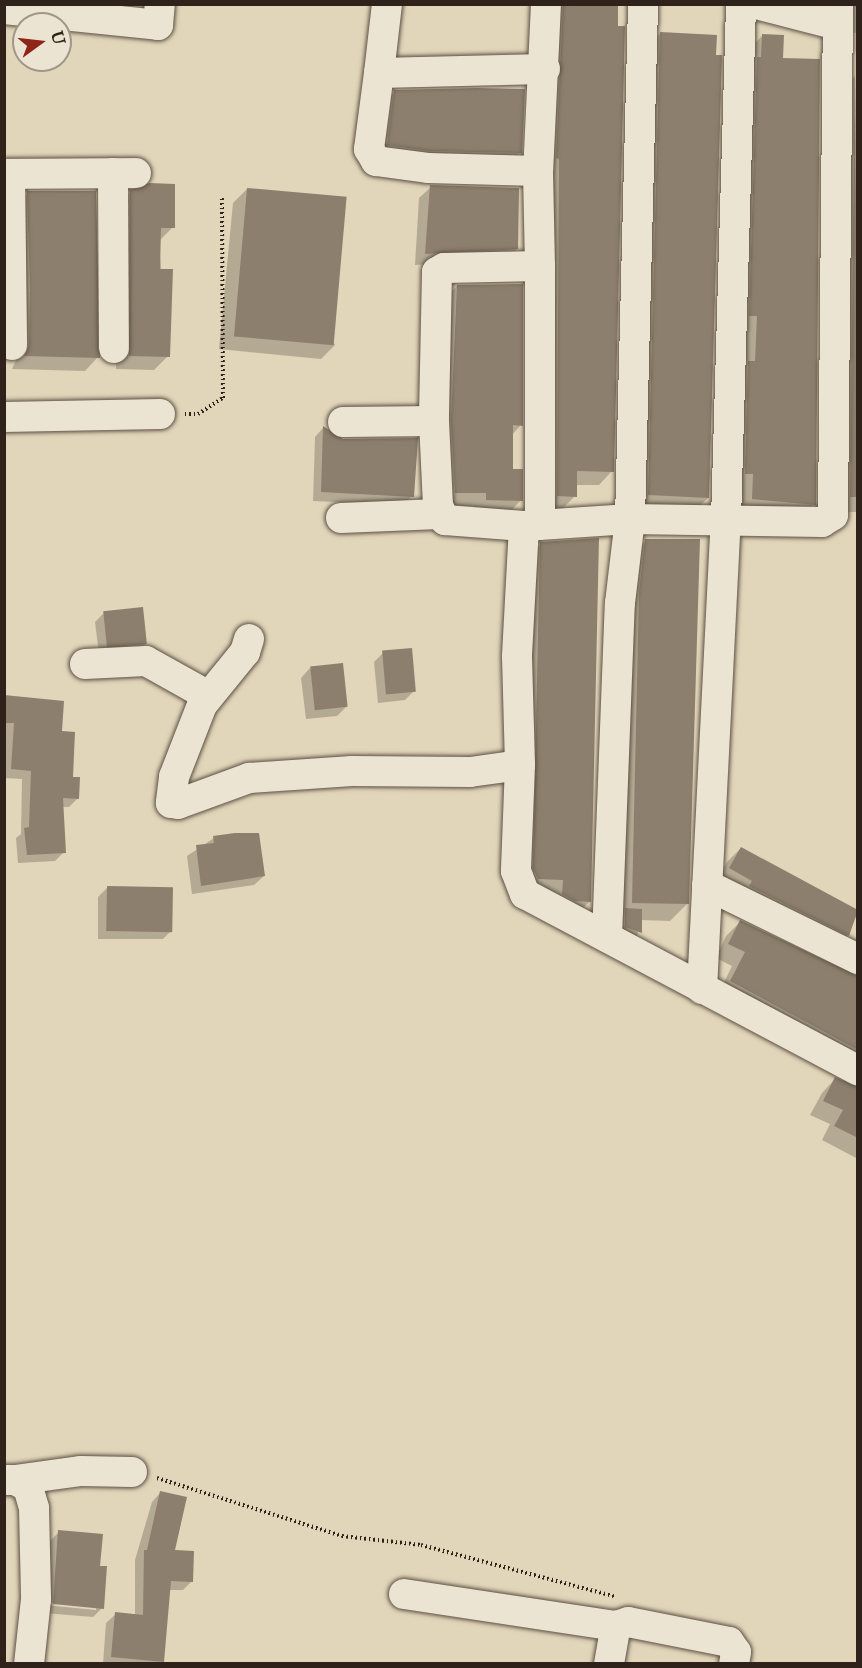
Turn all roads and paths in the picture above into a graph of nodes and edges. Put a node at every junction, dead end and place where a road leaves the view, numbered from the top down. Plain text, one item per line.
1 (160, 4) edge
2 (387, 4) edge
3 (546, 4) edge
4 (643, 4) edge
5 (741, 4) edge
6 (756, 4) edge
7 (4, 9) edge
8 (837, 15) edge
9 (545, 69) junction
10 (379, 73) junction
11 (538, 171) junction
12 (7, 174) edge
13 (222, 198) dead end
14 (540, 267) junction
15 (12, 345) dead end
16 (114, 348) dead end
17 (160, 414) joint
18 (4, 417) edge
19 (434, 421) junction
20 (343, 422) dead end
21 (440, 514) junction
22 (341, 518) dead end
23 (630, 519) junction
24 (726, 520) junction
25 (532, 526) junction
26 (249, 639) dead end
27 (85, 664) dead end
28 (207, 695) junction
29 (520, 765) junction
30 (707, 885) junction
31 (607, 937) junction
32 (858, 959) edge
33 (702, 989) junction
34 (858, 1070) edge
35 (132, 1472) joint
36 (10, 1480) edge
37 (404, 1594) dead end
38 (616, 1626) junction
39 (29, 1664) edge
40 (609, 1664) edge
41 (734, 1664) edge

1 - 7 street
2 - 10 street
3 - 9 street
4 - 23 street
5 - 24 street
6 - 8 street
8 - 24 street
9 - 10 street
9 - 11 street
10 - 11 street
11 - 14 street
12 - 15 street
12 - 16 street
13 - 17 path
14 - 19 street
14 - 25 street
17 - 18 street
19 - 20 street
19 - 21 street
21 - 22 street
21 - 25 street
23 - 24 street
23 - 25 street
23 - 31 street
24 - 30 street
25 - 29 street
26 - 28 street
27 - 28 street
28 - 29 street
29 - 31 street
30 - 32 street
30 - 33 street
31 - 33 street
33 - 34 street
35 - 36 street
35 - 38 path
36 - 39 street
37 - 38 street
38 - 40 street
38 - 41 street

